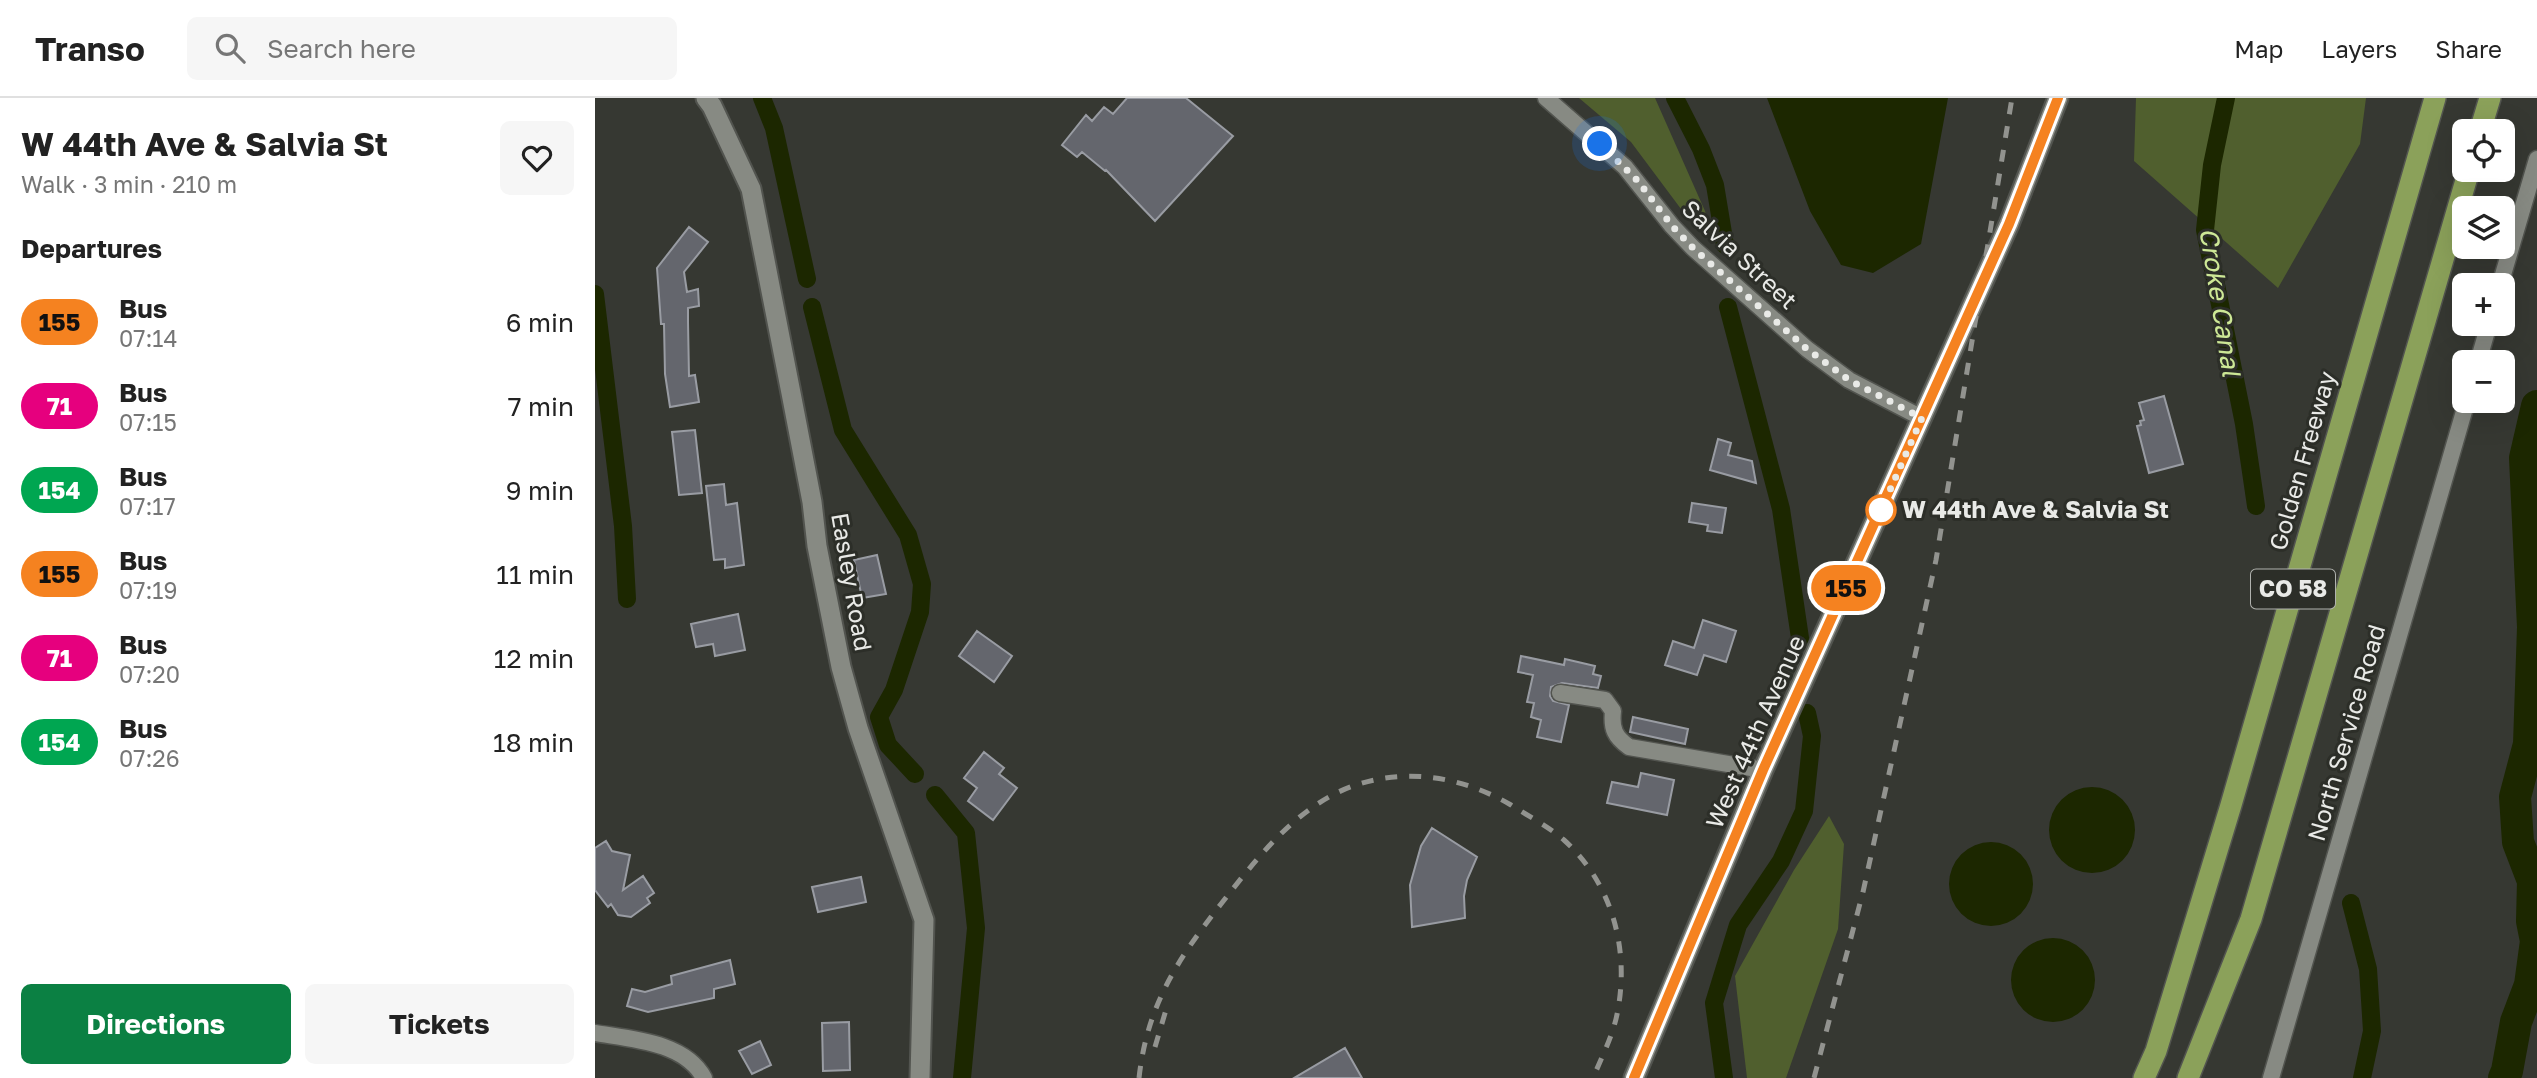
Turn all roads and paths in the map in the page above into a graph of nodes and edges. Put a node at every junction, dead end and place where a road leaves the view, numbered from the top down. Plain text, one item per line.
1 (706, 98) edge
2 (1546, 98) edge
3 (2058, 98) edge
4 (2435, 98) edge
5 (2490, 98) edge
6 (2484, 119) edge
7 (2537, 159) edge
8 (2466, 182) edge
9 (2504, 273) edge
10 (2464, 413) edge
11 (1922, 418) junction
12 (1560, 693) dead end
13 (1763, 770) junction
14 (595, 1033) edge
15 (704, 1078) edge
16 (921, 1078) edge
17 (1634, 1078) edge
18 (2144, 1078) edge
19 (2188, 1078) edge
20 (2271, 1078) edge

1 - 16 street, Easley Road
2 - 11 street, Salvia Street
3 - 11 street, West 44th Avenue
4 - 18 highway, Golden Freeway / CO 58
5 - 6 highway
7 - 9 street
8 - 19 highway, CO 58
10 - 20 street, North Service Road
11 - 13 street, West 44th Avenue
12 - 13 street
13 - 17 street, West 44th Avenue
14 - 15 street

